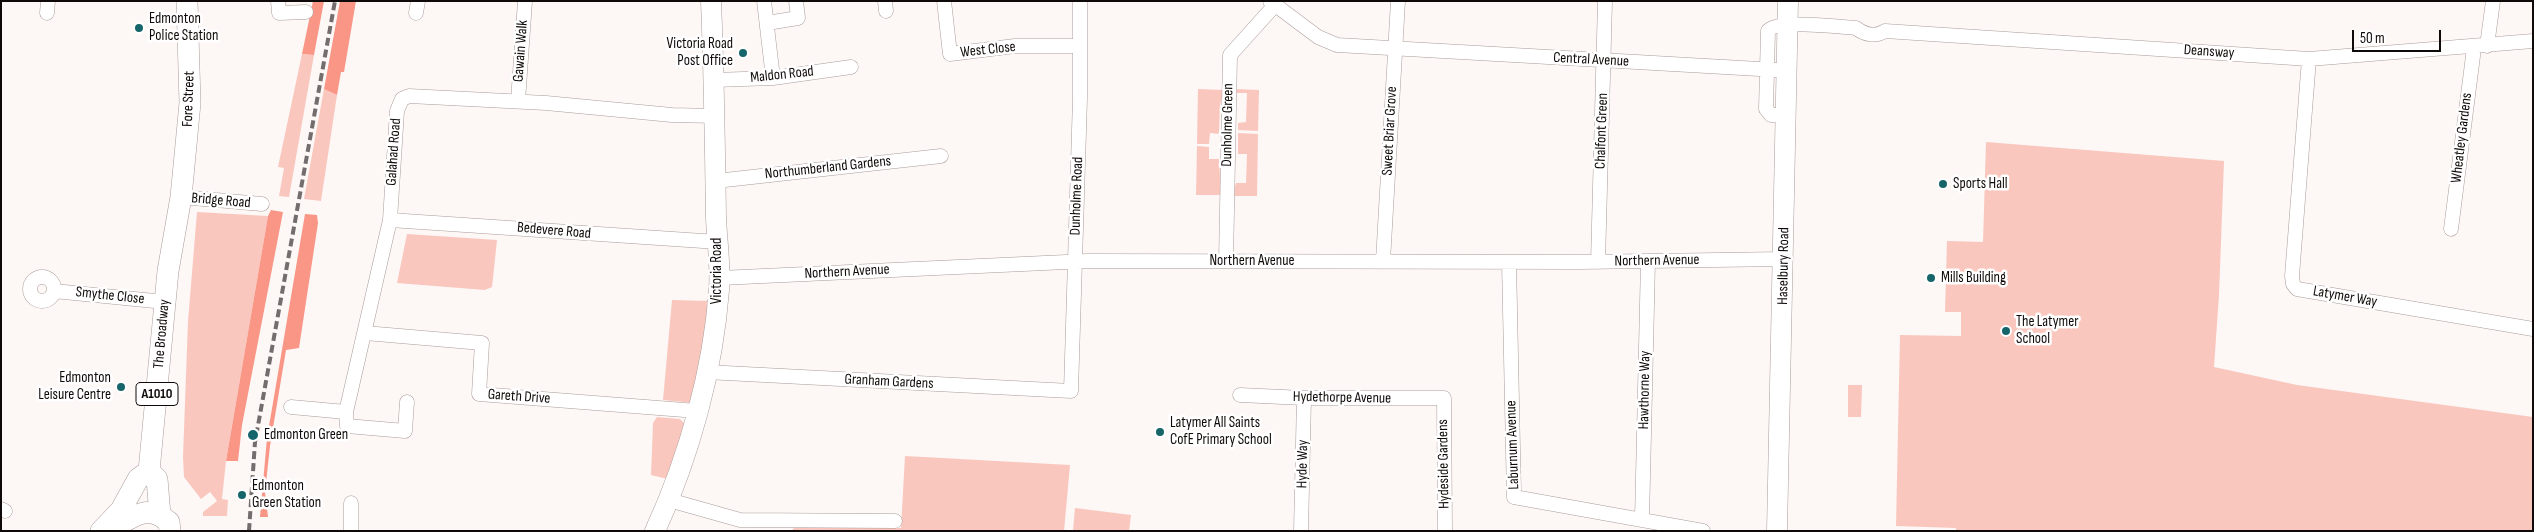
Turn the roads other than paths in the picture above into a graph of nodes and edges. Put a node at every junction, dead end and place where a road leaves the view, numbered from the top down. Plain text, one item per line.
1 (187, 1) edge
2 (278, 1) edge
3 (525, 1) edge
4 (711, 1) edge
5 (764, 1) edge
6 (796, 1) edge
7 (944, 1) edge
8 (1080, 1) edge
9 (1398, 1) edge
10 (1605, 1) edge
11 (1788, 1) edge
12 (2493, 1) edge
13 (1272, 3) edge
14 (306, 12) dead end
15 (767, 23) junction
16 (1788, 25) junction
17 (2533, 41) edge
18 (1080, 46) junction
19 (2480, 47) junction
20 (1394, 48) junction
21 (2309, 59) junction
22 (1604, 61) junction
23 (851, 67) dead end
24 (1767, 70) junction
25 (1788, 70) junction
26 (773, 78) junction
27 (714, 80) junction
28 (518, 101) junction
29 (1787, 115) junction
30 (715, 116) junction
31 (941, 156) dead end
32 (716, 181) junction
33 (181, 197) junction
34 (262, 204) dead end
35 (390, 220) junction
36 (2451, 229) dead end
37 (718, 242) junction
38 (1784, 259) junction
39 (1383, 261) junction
40 (1648, 261) junction
41 (1075, 262) junction
42 (1226, 262) junction
43 (1509, 262) junction
44 (1598, 262) junction
45 (720, 278) junction
46 (54, 291) dead end
47 (165, 302) junction
48 (2533, 329) edge
49 (365, 333) junction
50 (706, 372) junction
51 (1071, 391) joint
52 (1240, 395) dead end
53 (1304, 398) junction
54 (1444, 398) joint
55 (407, 402) dead end
56 (291, 407) dead end
57 (697, 411) junction
58 (346, 419) junction
59 (149, 471) junction
60 (669, 500) junction
61 (350, 503) dead end
62 (1642, 520) junction
63 (895, 521) dead end
64 (170, 525) edge
65 (101, 530) edge
66 (350, 531) edge
67 (655, 531) edge
68 (1301, 531) edge
69 (1445, 531) edge
70 (1703, 531) edge
71 (1777, 531) edge

1 - 33 main road, Fore Street / A1010
2 - 14 street
3 - 28 street, Gawain Walk
4 - 27 street, Victoria Road
5 - 15 street
6 - 15 street
7 - 18 street, West Close
8 - 18 street, Dunholme Road
9 - 20 street, Sweet Briar Grove
10 - 22 street, Chalfont Green
11 - 16 street, Haselbury Road
12 - 19 street, Wheatley Gardens
13 - 20 street, Central Avenue
13 - 42 street, Dunholme Green
15 - 26 street
16 - 21 street, Deansway
16 - 24 street
16 - 25 street, Haselbury Road
17 - 19 street, Deansway
18 - 41 street, Dunholme Road
19 - 21 street, Deansway
19 - 36 street, Wheatley Gardens
20 - 22 street, Central Avenue
20 - 39 street, Sweet Briar Grove
21 - 48 street, Latymer Way
22 - 24 street, Central Avenue
22 - 44 street, Chalfont Green
23 - 26 street, Maldon Road
24 - 25 street, Central Avenue
24 - 29 street
25 - 29 street, Haselbury Road
26 - 27 street, Maldon Road
27 - 30 street, Victoria Road
28 - 30 street, Galahad Road
28 - 35 street, Galahad Road
29 - 38 street, Haselbury Road
30 - 32 street, Victoria Road
31 - 32 street, Northumberland Gardens
32 - 37 street, Victoria Road
33 - 34 street, Bridge Road
33 - 47 main road, The Broadway / A1010
35 - 37 street, Bedevere Road
35 - 49 street, Galahad Road
37 - 45 street, Victoria Road
38 - 40 street, Northern Avenue
38 - 71 street, Haselbury Road
39 - 42 street, Northern Avenue
39 - 43 street, Northern Avenue
40 - 44 street, Northern Avenue
40 - 62 street, Hawthorne Way
41 - 42 street, Northern Avenue
41 - 45 street, Northern Avenue
41 - 51 street, Dunholme Road
43 - 44 street, Northern Avenue
43 - 62 street, Laburnum Avenue
45 - 50 street, Victoria Road
46 - 47 street, Smythe Close
47 - 59 main road, The Broadway / A1010
49 - 57 street, Gareth Drive
49 - 58 street, Galahad Road
50 - 51 street, Granham Gardens
50 - 57 street, Victoria Road
52 - 53 street, Hydethorpe Avenue
53 - 54 street, Hydethorpe Avenue
53 - 68 street, Hyde Way
54 - 69 street, Hydeside Gardens
55 - 58 street
56 - 58 street
57 - 60 street, Victoria Road
59 - 64 main road, The Broadway / A1010
59 - 65 main road, A1010
60 - 63 street
60 - 67 street, Victoria Road
61 - 66 street
62 - 70 street, Laburnum Avenue
64 - 65 main road, A1010

